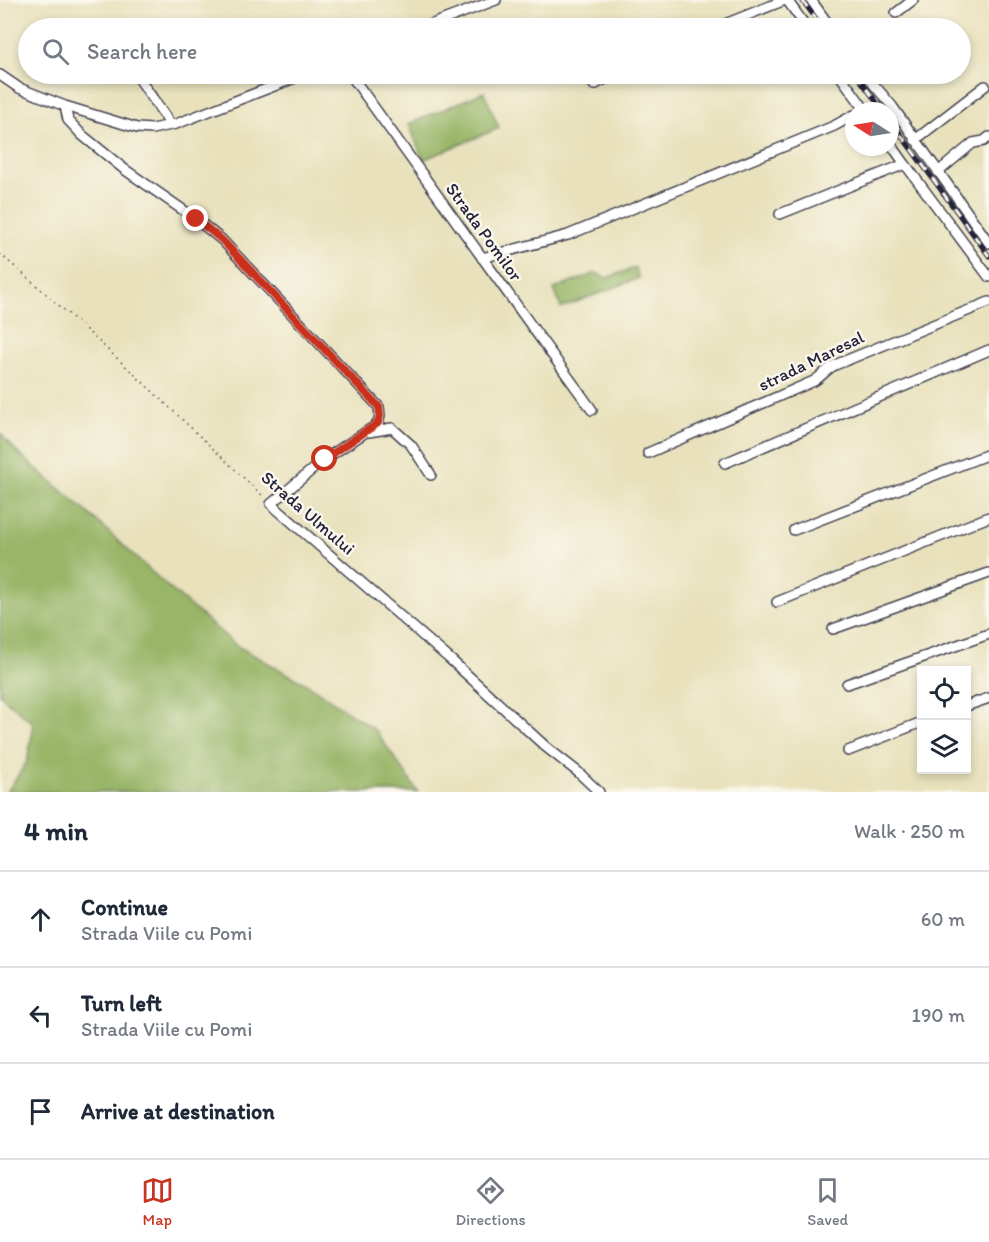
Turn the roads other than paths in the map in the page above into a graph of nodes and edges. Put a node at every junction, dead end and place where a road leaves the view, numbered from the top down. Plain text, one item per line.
1 (496, 0) edge
2 (786, 0) edge
3 (811, 0) edge
4 (913, 0) edge
5 (896, 13) dead end
6 (448, 18) edge
7 (740, 18) edge
8 (800, 18) edge
9 (824, 18) edge
10 (0, 75) edge
11 (143, 84) edge
12 (279, 84) edge
13 (357, 84) edge
14 (846, 84) edge
15 (873, 84) edge
16 (985, 86) dead end
17 (858, 102) edge
18 (65, 106) junction
19 (845, 120) edge
20 (171, 125) junction
21 (989, 137) edge
22 (915, 140) junction
23 (899, 156) edge
24 (905, 164) junction
25 (938, 172) junction
26 (780, 214) dead end
27 (989, 243) edge
28 (482, 258) junction
29 (989, 277) edge
30 (989, 302) edge
31 (989, 350) edge
32 (379, 409) junction
33 (592, 411) dead end
34 (392, 428) junction
35 (364, 433) junction
36 (648, 453) dead end
37 (989, 454) edge
38 (725, 463) dead end
39 (431, 475) dead end
40 (989, 516) edge
41 (794, 530) dead end
42 (989, 573) edge
43 (777, 602) dead end
44 (833, 629) dead end
45 (989, 634) edge
46 (847, 684) dead end
47 (989, 698) edge
48 (971, 704) edge
49 (917, 724) edge
50 (848, 751) dead end
51 (599, 792) edge

1 - 6 street
2 - 7 street
2 - 8 street
3 - 9 street
4 - 5 street
10 - 18 street
11 - 20 street
12 - 20 street
13 - 28 street, Strada Pomilor
14 - 17 street
15 - 22 street
16 - 22 street
18 - 20 street
18 - 32 street
19 - 28 street
21 - 25 street
22 - 25 street
23 - 24 street
24 - 26 street
24 - 29 street
25 - 27 street
28 - 33 street, Strada Pomilor
30 - 36 street, strada Maresal
31 - 38 street
32 - 34 street
32 - 35 street
34 - 35 street
34 - 39 street
35 - 51 street, Strada Ulmului
37 - 41 street
40 - 43 street
42 - 44 street
45 - 46 street
47 - 48 street
49 - 50 street

